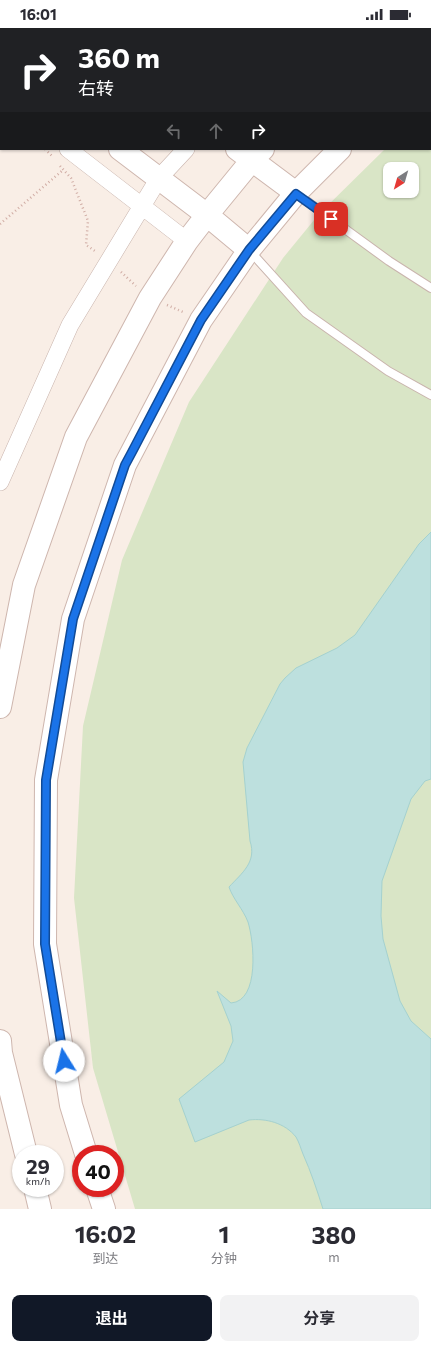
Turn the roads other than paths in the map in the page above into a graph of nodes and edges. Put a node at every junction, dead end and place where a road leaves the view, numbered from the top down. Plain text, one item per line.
1 (69, 150) edge
2 (121, 150) edge
3 (185, 150) edge
4 (339, 150) edge
5 (251, 153) edge
6 (159, 178) junction
7 (296, 194) junction
8 (141, 206) junction
9 (207, 215) junction
10 (187, 241) junction
11 (249, 250) junction
12 (431, 288) edge
13 (431, 395) edge
14 (0, 482) edge
15 (0, 707) edge
16 (0, 1041) edge
17 (24, 1145) edge
18 (83, 1145) edge
19 (37, 1197) edge
20 (100, 1197) edge
21 (40, 1209) edge
22 (104, 1209) edge

1 - 8 street
2 - 6 street
3 - 6 street
4 - 7 street
5 - 7 street
5 - 9 street
6 - 8 street
6 - 9 street
7 - 11 street
7 - 12 lane
8 - 10 street
8 - 14 street
9 - 10 street
9 - 11 street
10 - 15 street
11 - 13 lane
11 - 18 street
16 - 17 street
19 - 21 street
20 - 22 street

